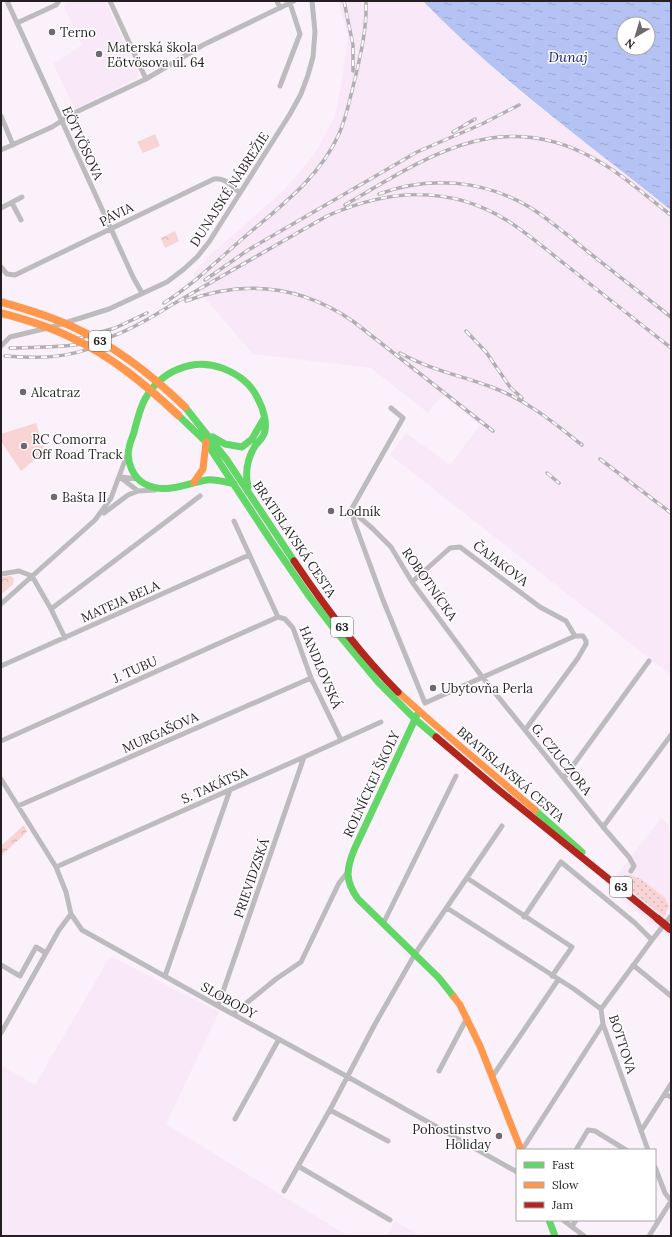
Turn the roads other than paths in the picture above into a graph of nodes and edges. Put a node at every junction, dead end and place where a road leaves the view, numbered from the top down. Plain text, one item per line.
1 (7, 1) edge
2 (59, 1) edge
3 (110, 1) edge
4 (277, 1) edge
5 (312, 1) edge
6 (292, 2) edge
7 (280, 8) junction
8 (17, 23) junction
9 (146, 79) junction
10 (280, 86) dead end
11 (1, 116) edge
12 (62, 122) junction
13 (13, 145) junction
14 (1, 150) edge
15 (240, 193) junction
16 (22, 197) dead end
17 (12, 203) junction
18 (1, 208) edge
19 (21, 220) dead end
20 (111, 229) junction
21 (1, 267) edge
22 (142, 293) junction
23 (1, 302) edge
24 (1, 313) edge
25 (1, 346) edge
26 (391, 408) dead end
27 (263, 420) junction
28 (208, 439) junction
29 (128, 452) junction
30 (120, 477) junction
31 (138, 479) junction
32 (194, 482) junction
33 (234, 484) junction
34 (165, 490) junction
35 (138, 491) junction
36 (251, 495) junction
37 (200, 496) dead end
38 (351, 510) junction
39 (96, 520) junction
40 (234, 522) dead end
41 (249, 555) junction
42 (1, 574) edge
43 (32, 576) junction
44 (412, 582) junction
45 (1, 604) edge
46 (51, 609) junction
47 (278, 617) junction
48 (575, 636) junction
49 (65, 638) junction
50 (649, 661) dead end
51 (1, 666) edge
52 (311, 678) junction
53 (483, 678) junction
54 (425, 703) junction
55 (417, 715) junction
56 (381, 722) dead end
57 (525, 730) junction
58 (671, 735) edge
59 (341, 740) junction
60 (1, 741) edge
61 (304, 757) junction
62 (456, 776) dead end
63 (564, 778) junction
64 (1, 779) edge
65 (230, 790) junction
66 (18, 806) junction
67 (502, 826) dead end
68 (603, 827) junction
69 (56, 867) junction
70 (632, 871) dead end
71 (347, 873) junction
72 (467, 878) junction
73 (447, 908) junction
74 (71, 914) junction
75 (671, 916) edge
76 (524, 917) junction
77 (383, 924) junction
78 (670, 930) edge
79 (652, 940) junction
80 (46, 953) junction
81 (415, 954) junction
82 (1, 965) edge
83 (633, 965) junction
84 (165, 976) junction
85 (552, 976) junction
86 (558, 980) junction
87 (671, 996) edge
88 (218, 1006) junction
89 (601, 1009) junction
90 (232, 1014) junction
91 (467, 1018) junction
92 (603, 1024) junction
93 (1, 1033) edge
94 (279, 1039) junction
95 (439, 1070) dead end
96 (348, 1077) junction
97 (492, 1077) junction
98 (671, 1084) edge
99 (665, 1094) junction
100 (671, 1098) edge
101 (330, 1110) junction
102 (235, 1119) dead end
103 (641, 1131) junction
104 (388, 1142) dead end
105 (522, 1149) edge
106 (523, 1149) edge
107 (577, 1149) edge
108 (623, 1149) edge
109 (648, 1149) edge
110 (298, 1166) junction
111 (656, 1170) edge
112 (516, 1171) edge
113 (284, 1191) dead end
114 (671, 1201) edge
115 (390, 1220) dead end
116 (549, 1221) edge
117 (564, 1221) edge
118 (575, 1221) edge
119 (572, 1226) junction
120 (556, 1236) edge
121 (584, 1236) edge
122 (649, 1236) edge

1 - 8 street, EÖTVÖSOVA
2 - 8 street
3 - 9 street
4 - 7 street
5 - 15 street, DUNAJSKÉ NÁBREŽIE
6 - 7 street
6 - 10 street
7 - 9 street
8 - 12 street, EÖTVÖSOVA
9 - 12 street
11 - 13 street
12 - 13 street
12 - 20 street, EÖTVÖSOVA
13 - 14 street
15 - 20 street, PÁVIA
15 - 22 street, DUNAJSKÉ NÁBREŽIE
16 - 17 street
17 - 18 street
17 - 19 street
20 - 21 street, PÁVIA
20 - 22 street, EÖTVÖSOVA
22 - 25 street, DUNAJSKÉ NÁBREŽIE
23 - 28 main road, BRATISLAVSKÁ CESTA / 63, bridge
24 - 28 main road, BRATISLAVSKÁ CESTA / 63, bridge
26 - 38 street
27 - 28 main road
27 - 29 main road
27 - 36 main road
28 - 32 main road
28 - 33 main road, BRATISLAVSKÁ CESTA / 63
28 - 36 main road, BRATISLAVSKÁ CESTA / 63
29 - 30 street
29 - 31 main road
30 - 31 street
30 - 35 street
30 - 39 street
31 - 34 main road
32 - 33 main road
32 - 34 main road
33 - 55 main road, BRATISLAVSKÁ CESTA / 63
34 - 35 street
35 - 39 street
36 - 55 main road, BRATISLAVSKÁ CESTA / 63
37 - 46 street
38 - 44 street, ROBOTNÍCKA
38 - 54 street
39 - 43 street
40 - 41 street, HANDLOVSKÁ
41 - 47 street, HANDLOVSKÁ
41 - 49 street, MATEJA BELA
42 - 43 street
43 - 45 street
43 - 46 street
44 - 48 street, ČAJAKOVA
44 - 53 street, ROBOTNÍCKA
46 - 49 street
47 - 52 street, HANDLOVSKÁ
47 - 60 street, J. TUBU
48 - 53 street
48 - 57 street
49 - 51 street, MATEJA BELA
50 - 63 street
52 - 59 street, HANDLOVSKÁ
52 - 66 street, MURGAŠOVA
53 - 54 street
53 - 57 street, G. CZUCZORA
54 - 55 street, ROĽNÍCKEJ ŠKOLY
55 - 71 main road, ROĽNÍCKEJ ŠKOLY
55 - 78 main road, BRATISLAVSKÁ CESTA / 63, bridge
56 - 59 street, S. TAKÁTSA
57 - 63 street, G. CZUCZORA
58 - 68 street
59 - 61 street, S. TAKÁTSA
61 - 65 street, S. TAKÁTSA
61 - 88 street, PRIEVIDZSKÁ
62 - 77 street
63 - 68 street, G. CZUCZORA
64 - 66 street, SLOBODY
65 - 69 street, S. TAKÁTSA
65 - 84 street
66 - 69 street, SLOBODY
67 - 72 street
68 - 70 street, G. CZUCZORA
69 - 74 street, SLOBODY
71 - 77 main road
71 - 90 street
72 - 73 street
72 - 76 street
73 - 81 street
73 - 85 street
74 - 80 street
74 - 84 street, SLOBODY
75 - 79 street, BOTTOVA
76 - 79 street
76 - 85 street
77 - 81 main road
79 - 83 street, BOTTOVA
80 - 82 street
80 - 93 street
81 - 91 main road
81 - 96 street
83 - 87 street
83 - 89 street, BOTTOVA
84 - 88 street, SLOBODY
85 - 86 street
86 - 89 street
86 - 97 street
88 - 90 street, SLOBODY
89 - 92 street, BOTTOVA
90 - 94 street, SLOBODY
91 - 95 street
91 - 97 main road
92 - 103 street, BOTTOVA
92 - 106 street
94 - 96 street, SLOBODY
94 - 102 street
96 - 101 street
96 - 112 street, SLOBODY
97 - 105 main road
98 - 99 street
99 - 100 street
99 - 103 street
101 - 104 street
101 - 110 street
103 - 109 street, BOTTOVA
107 - 108 street
110 - 113 street
110 - 115 street
111 - 114 street
114 - 122 street
116 - 120 main road
117 - 119 street
118 - 119 street
119 - 121 street

